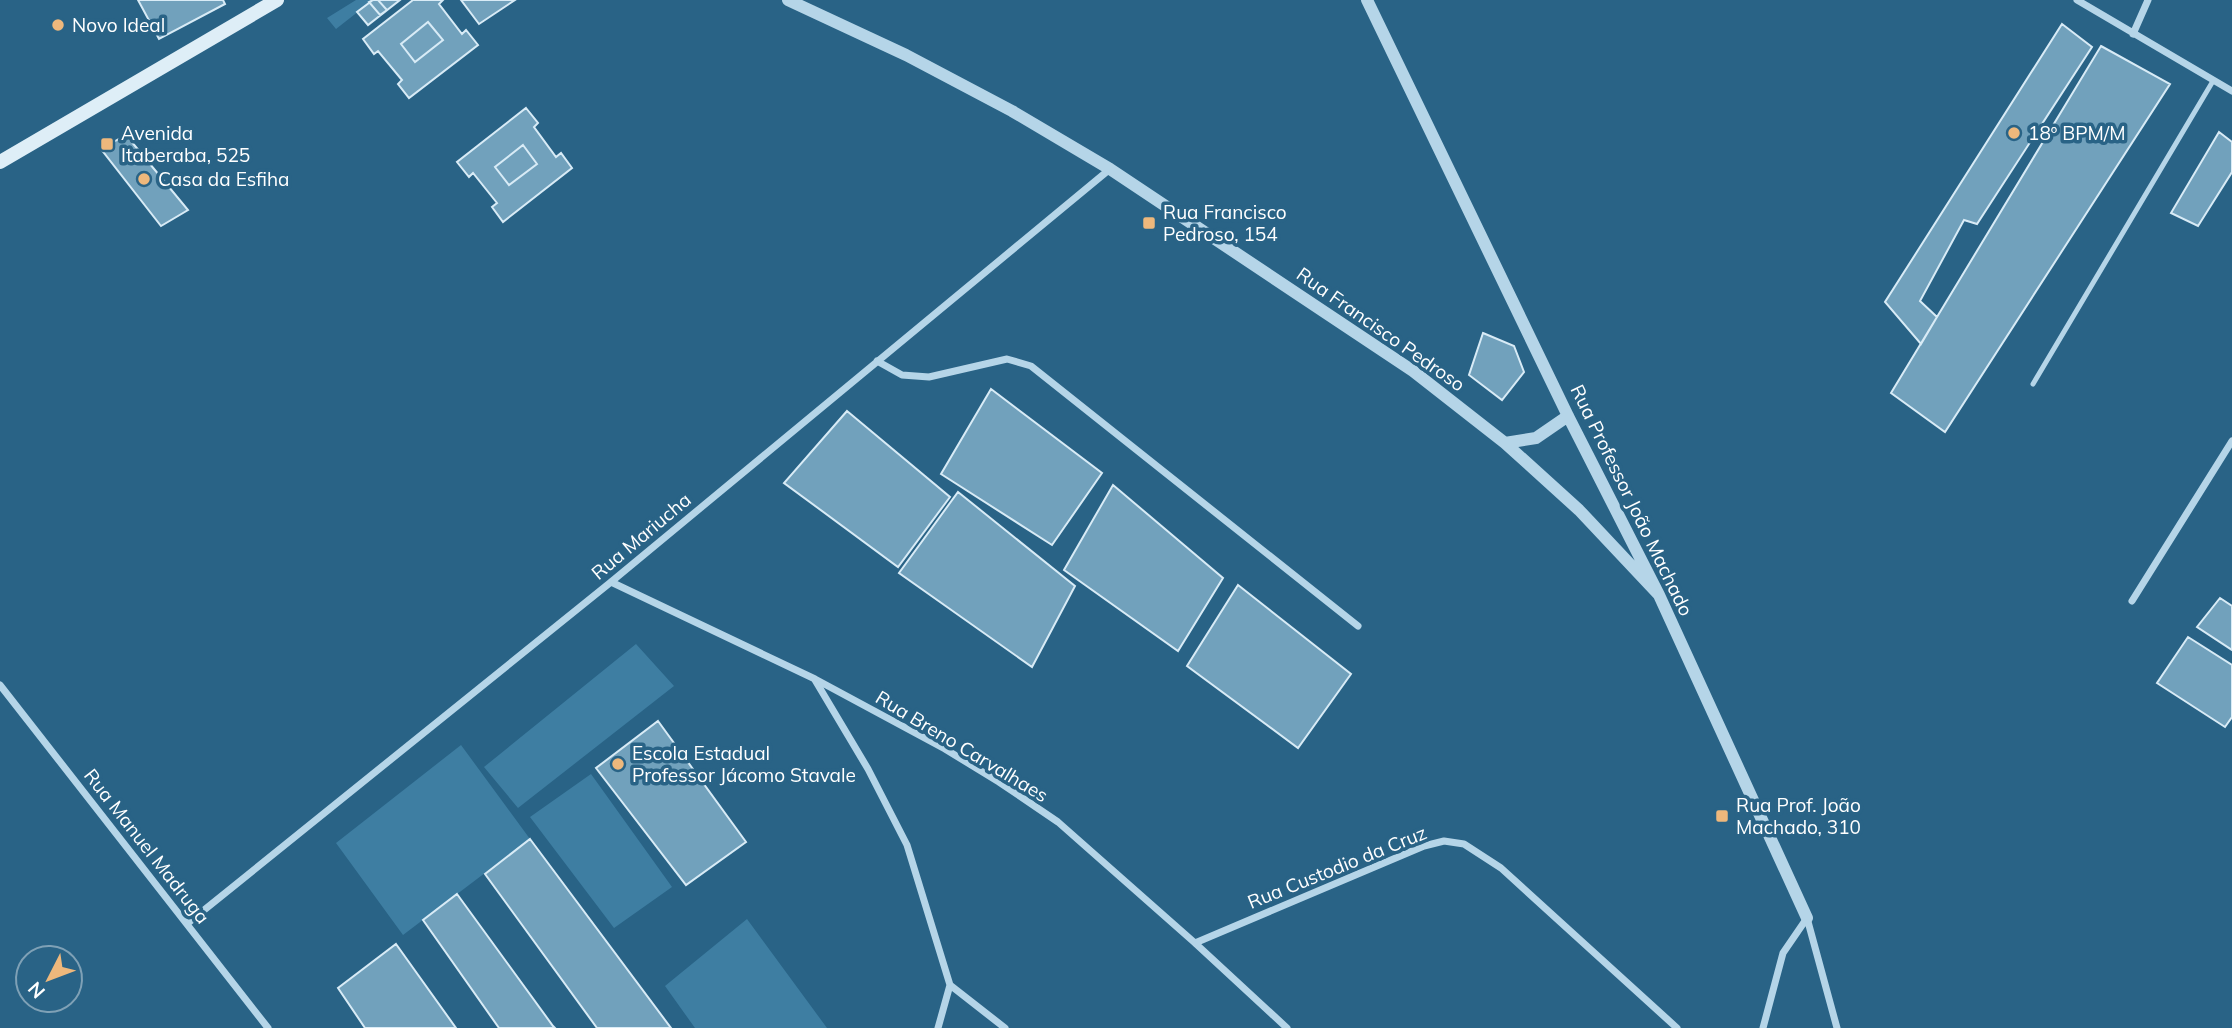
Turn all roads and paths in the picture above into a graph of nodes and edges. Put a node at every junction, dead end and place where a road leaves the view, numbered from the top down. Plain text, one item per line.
1 (788, 0) edge
2 (1367, 0) edge
3 (2077, 0) edge
4 (2148, 0) edge
5 (270, 2) edge
6 (2133, 34) junction
7 (2213, 81) junction
8 (2232, 91) edge
9 (0, 162) edge
10 (1110, 169) junction
11 (877, 361) junction
12 (2033, 384) dead end
13 (1568, 416) junction
14 (2232, 441) edge
15 (1505, 443) junction
16 (611, 582) junction
17 (1659, 595) junction
18 (2132, 601) dead end
19 (1359, 626) dead end
20 (815, 679) junction
21 (0, 685) edge
22 (1807, 918) junction
23 (188, 923) junction
24 (1195, 943) junction
25 (950, 985) junction
26 (268, 1028) edge
27 (938, 1028) edge
28 (1005, 1028) edge
29 (1287, 1028) edge
30 (1677, 1028) edge
31 (1763, 1028) edge
32 (1837, 1028) edge

1 - 10 street, Rua Francisco Pedroso
2 - 13 street, Rua Professor João Machado
3 - 6 street
4 - 6 street
5 - 9 main road
6 - 7 street
7 - 8 street
7 - 12 lane
10 - 11 street, Rua Mariucha
10 - 15 street, Rua Francisco Pedroso
11 - 16 street, Rua Mariucha
11 - 19 street
13 - 15 street
13 - 17 street, Rua Professor João Machado
14 - 18 street
15 - 17 street, Rua Francisco Pedroso
16 - 20 street, Rua Breno Carvalhaes
16 - 23 street, Rua Mariucha
17 - 22 street, Rua Professor João Machado
20 - 24 street, Rua Breno Carvalhaes
20 - 25 street
21 - 23 street, Rua Manuel Madruga
22 - 31 street
22 - 32 street, Rua Professor João Machado
23 - 26 street, Rua Manuel Madruga
24 - 29 street, Rua Breno Carvalhaes
24 - 30 street, Rua Custodio da Cruz
25 - 27 street
25 - 28 street

